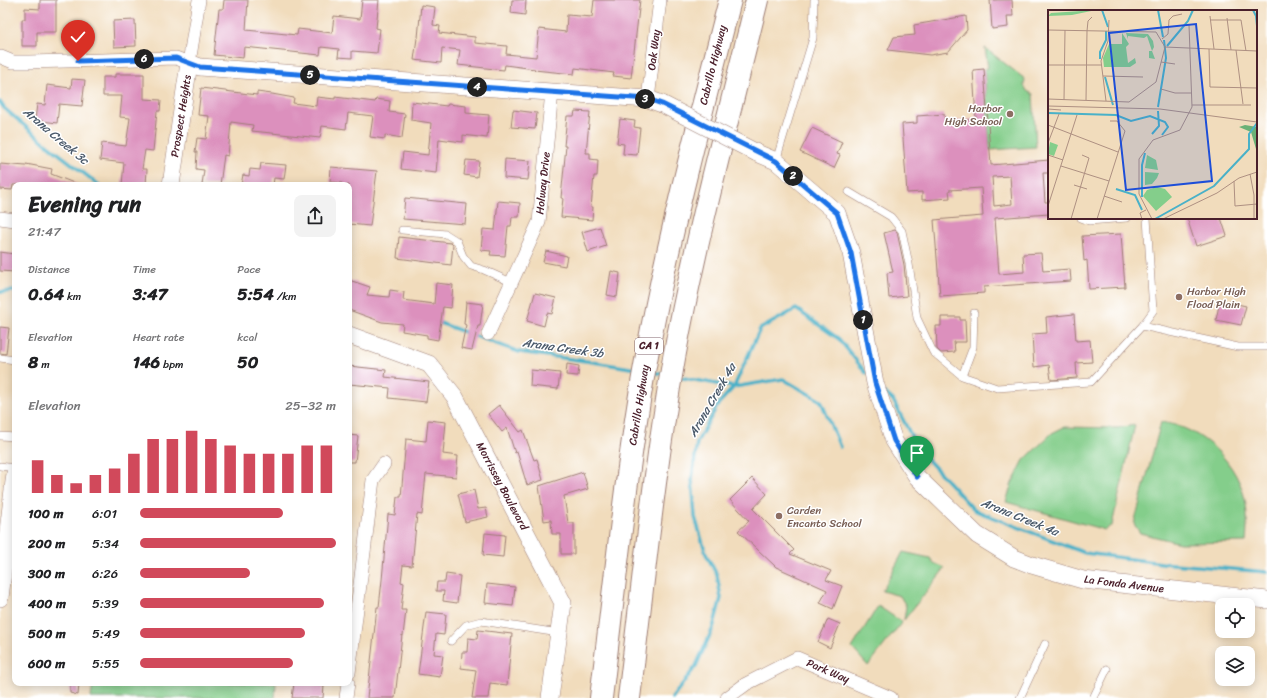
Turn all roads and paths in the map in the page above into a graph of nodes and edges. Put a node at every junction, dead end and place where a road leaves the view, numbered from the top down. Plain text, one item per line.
1 (199, 0) edge
2 (660, 0) edge
3 (730, 0) edge
4 (757, 0) edge
5 (814, 0) edge
6 (1, 57) edge
7 (189, 63) junction
8 (552, 92) junction
9 (655, 102) junction
10 (776, 161) junction
11 (171, 182) edge
12 (849, 192) dead end
13 (0, 218) edge
14 (1084, 219) edge
15 (1114, 219) edge
16 (1147, 219) edge
17 (12, 220) edge
18 (402, 230) dead end
19 (511, 282) junction
20 (974, 313) dead end
21 (1142, 326) junction
22 (488, 334) dead end
23 (352, 336) edge
24 (1267, 347) edge
25 (0, 358) edge
26 (12, 360) edge
27 (962, 376) junction
28 (0, 436) edge
29 (12, 437) edge
30 (384, 464) dead end
31 (0, 466) edge
32 (12, 468) edge
33 (12, 492) edge
34 (3, 547) edge
35 (0, 598) edge
36 (1267, 600) edge
37 (559, 633) junction
38 (451, 641) dead end
39 (1046, 644) dead end
40 (352, 649) edge
41 (1107, 669) dead end
42 (348, 686) edge
43 (346, 698) edge
44 (550, 698) edge
45 (601, 698) edge
46 (629, 698) edge
47 (727, 698) edge
48 (891, 698) edge
49 (1020, 698) edge
50 (1093, 698) edge

1 - 7 street, Prospect Heights
2 - 9 street, Oak Way
3 - 45 highway, Cabrillo Highway / CA 1
4 - 46 highway, CA 1
5 - 10 lane
6 - 7 street, La Fonda Avenue
7 - 8 street, La Fonda Avenue
7 - 11 street, Prospect Heights
8 - 9 street, La Fonda Avenue
8 - 19 street, Holway Drive
9 - 10 street, La Fonda Avenue, bridge
10 - 36 street, La Fonda Avenue
12 - 27 lane
13 - 17 street
14 - 15 lane
16 - 21 lane
18 - 19 lane
19 - 22 street, Holway Drive
20 - 27 lane
21 - 24 lane
21 - 27 lane
23 - 37 street, Morrissey Boulevard
25 - 26 lane
28 - 29 lane
30 - 40 street
31 - 32 lane
33 - 34 street
34 - 35 street
37 - 38 lane
37 - 44 street, Morrissey Boulevard
39 - 49 lane
41 - 50 lane
42 - 43 street
47 - 48 street, Park Way

